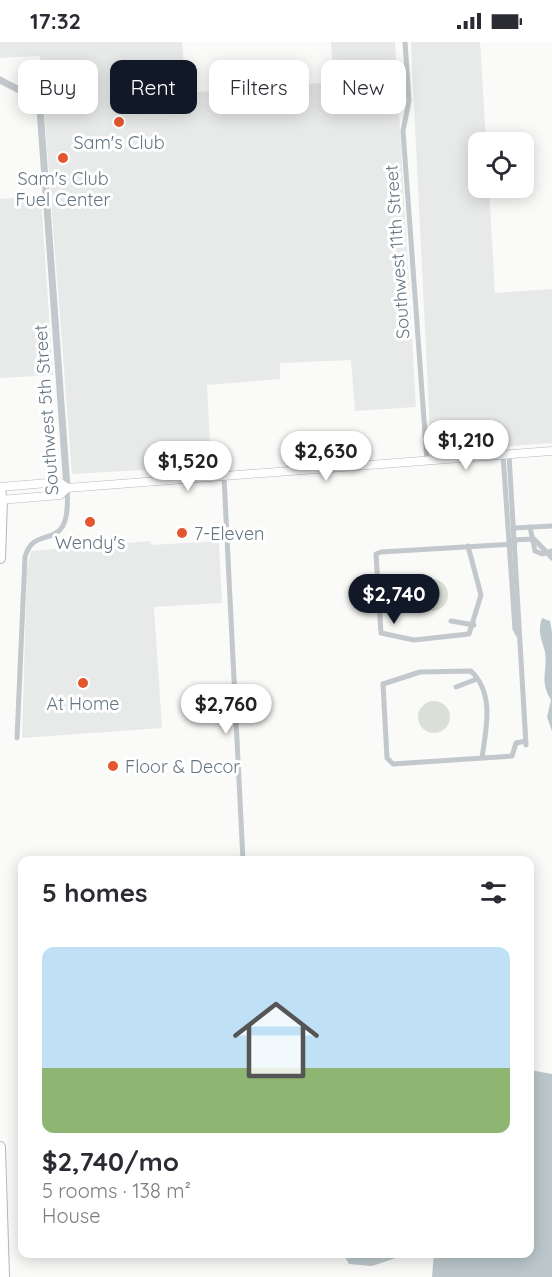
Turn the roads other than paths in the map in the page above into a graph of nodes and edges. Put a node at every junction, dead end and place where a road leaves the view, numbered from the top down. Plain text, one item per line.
1 (405, 42) edge
2 (0, 80) edge
3 (552, 451) edge
4 (506, 455) junction
5 (427, 461) junction
6 (224, 477) junction
7 (67, 488) junction
8 (1, 494) edge
9 (552, 526) edge
10 (530, 527) junction
11 (514, 528) junction
12 (531, 539) junction
13 (512, 542) junction
14 (468, 546) junction
15 (550, 551) edge
16 (0, 558) edge
17 (552, 558) edge
18 (451, 621) dead end
19 (474, 625) junction
20 (477, 679) junction
21 (456, 687) dead end
22 (17, 738) dead end
23 (482, 758) junction
24 (243, 856) edge
25 (0, 1147) edge
26 (4, 1277) edge

1 - 5 street, Southwest 11th Street
2 - 7 street, Southwest 5th Street
3 - 4 main road
4 - 5 main road
4 - 11 street
4 - 13 street
5 - 6 main road
6 - 7 main road
6 - 24 street
7 - 8 main road
7 - 8 main road
7 - 22 street, Southwest 5th Street
8 - 16 highway
9 - 10 street
10 - 11 street
10 - 12 street
11 - 13 street
12 - 13 street
12 - 15 street
13 - 14 street
13 - 23 street
14 - 19 street
14 - 19 street
15 - 17 street
18 - 19 street
20 - 21 street
20 - 23 street
20 - 23 street
25 - 26 highway

